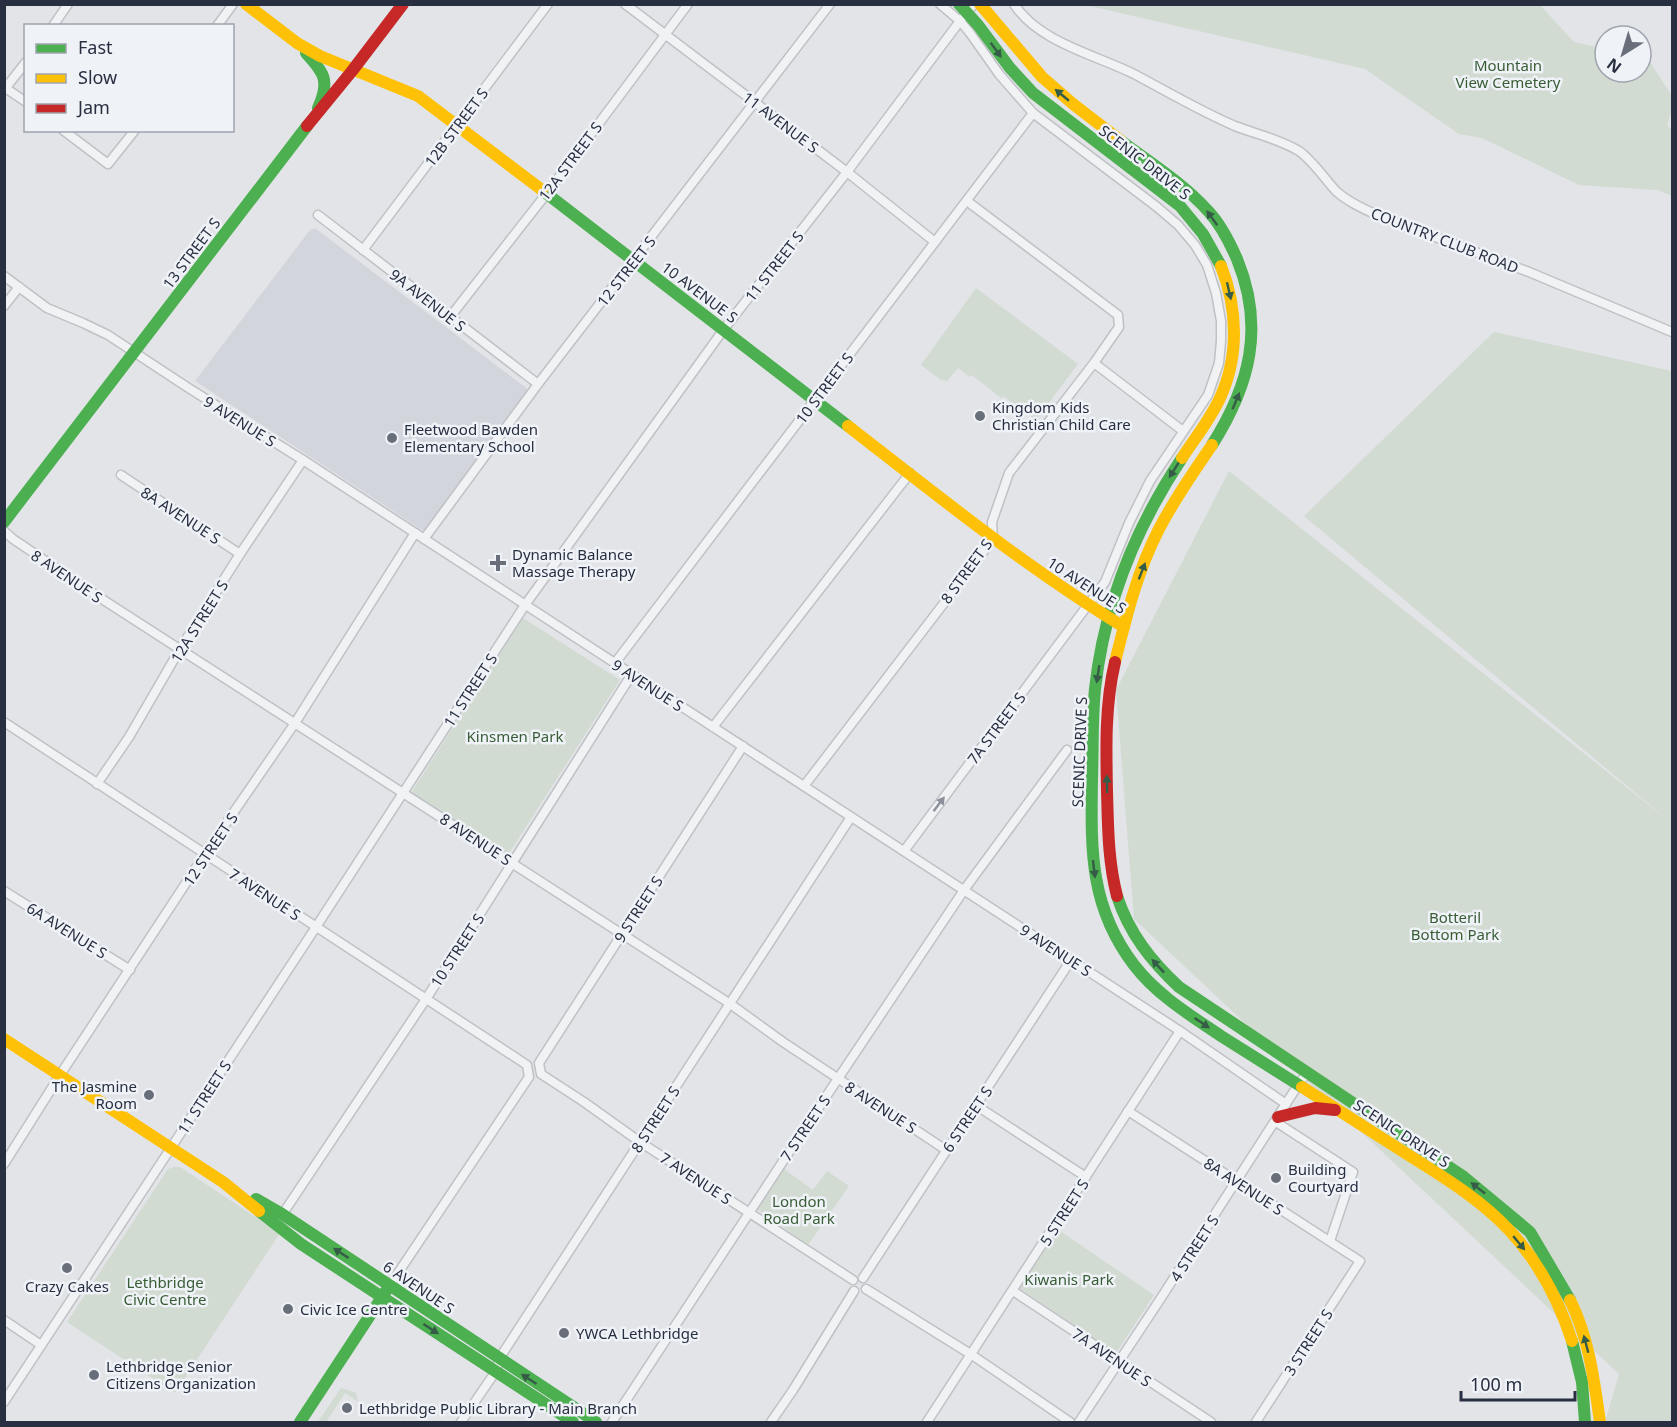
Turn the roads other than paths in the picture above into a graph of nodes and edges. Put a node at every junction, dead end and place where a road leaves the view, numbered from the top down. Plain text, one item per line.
1 (68, 4) edge
2 (233, 4) edge
3 (403, 4) edge
4 (548, 4) edge
5 (625, 4) edge
6 (688, 4) edge
7 (830, 4) edge
8 (940, 4) edge
9 (980, 4) edge
10 (1014, 4) edge
11 (252, 6) edge
12 (965, 10) edge
13 (54, 24) edge
14 (218, 24) edge
15 (666, 35) junction
16 (297, 43) junction
17 (24, 64) edge
18 (352, 71) junction
19 (5, 88) edge
20 (24, 101) edge
21 (755, 103) junction
22 (1033, 113) junction
23 (311, 120) junction
24 (457, 125) junction
25 (66, 132) edge
26 (133, 132) edge
27 (847, 172) junction
28 (547, 193) junction
29 (967, 201) junction
30 (318, 215) dead end
31 (935, 242) junction
32 (363, 250) junction
33 (633, 261) junction
34 (4, 276) edge
35 (19, 287) junction
36 (4, 306) edge
37 (450, 317) junction
38 (724, 329) junction
39 (1672, 332) edge
40 (134, 352) junction
41 (1094, 363) junction
42 (538, 384) junction
43 (815, 400) junction
44 (1183, 431) junction
45 (303, 460) junction
46 (910, 473) junction
47 (121, 476) dead end
48 (4, 522) edge
49 (4, 531) edge
50 (416, 533) junction
51 (424, 539) junction
52 (993, 539) junction
53 (240, 554) junction
54 (525, 604) junction
55 (1088, 605) junction
56 (1108, 617) junction
57 (1124, 627) junction
58 (180, 649) junction
59 (615, 663) junction
60 (632, 674) junction
61 (4, 722) edge
62 (295, 723) junction
63 (713, 727) junction
64 (742, 746) junction
65 (1067, 750) dead end
66 (97, 784) junction
67 (804, 786) junction
68 (403, 793) junction
69 (851, 817) junction
70 (904, 851) junction
71 (205, 854) junction
72 (512, 863) junction
73 (964, 890) junction
74 (4, 891) edge
75 (316, 927) junction
76 (622, 934) junction
77 (1071, 960) junction
78 (130, 970) junction
79 (426, 999) junction
80 (729, 1003) junction
81 (1180, 1031) junction
82 (4, 1039) edge
83 (1307, 1073) junction
84 (541, 1074) joint
85 (60, 1075) junction
86 (838, 1079) junction
87 (1298, 1085) junction
88 (1286, 1104) junction
89 (977, 1106) junction
90 (1337, 1110) junction
91 (1128, 1112) junction
92 (1277, 1119) junction
93 (640, 1142) junction
94 (171, 1148) junction
95 (946, 1150) junction
96 (4, 1164) edge
97 (1086, 1177) junction
98 (1237, 1181) junction
99 (750, 1213) junction
100 (279, 1218) junction
101 (1330, 1241) junction
102 (1360, 1261) joint
103 (863, 1278) junction
104 (853, 1280) junction
105 (390, 1285) junction
106 (866, 1289) junction
107 (854, 1291) junction
108 (1013, 1291) junction
109 (382, 1297) junction
110 (4, 1320) edge
111 (41, 1345) junction
112 (972, 1355) junction
113 (1120, 1362) junction
114 (498, 1365) junction
115 (4, 1402) edge
116 (300, 1422) edge
117 (461, 1422) edge
118 (573, 1422) edge
119 (596, 1422) edge
120 (612, 1422) edge
121 (771, 1422) edge
122 (927, 1422) edge
123 (1070, 1422) edge
124 (1079, 1422) edge
125 (1211, 1422) edge
126 (1256, 1422) edge
127 (1586, 1422) edge
128 (1600, 1422) edge

1 - 13 street
2 - 14 street
3 - 18 main road, 13 STREET S
4 - 24 street, 12B STREET S
5 - 15 street, 11 AVENUE S
6 - 15 street, 12A STREET S
7 - 21 street, 12 STREET S
8 - 12 street, SCENIC DRIVE S
57 -> 9 main road, SCENIC DRIVE S
10 - 39 street, COUNTRY CLUB ROAD
11 - 16 main road, 10 AVENUE S
12 - 22 street, SCENIC DRIVE S
12 - 27 street, 11 STREET S
12 -> 56 main road, SCENIC DRIVE S
15 - 21 street, 11 AVENUE S
15 - 28 street, 12A STREET S
16 - 18 main road, 10 AVENUE S
16 - 23 main road
17 - 19 street
18 - 23 main road, 13 STREET S
18 - 24 main road, 10 AVENUE S
19 - 20 street
21 - 27 street, 11 AVENUE S
21 - 33 street, 12 STREET S
22 - 29 street, 10 STREET S
22 - 44 street, SCENIC DRIVE S
23 - 40 main road, 13 STREET S
24 - 28 main road, 10 AVENUE S
24 - 32 street, 12B STREET S
25 - 26 street
27 - 31 street, 11 AVENUE S
27 - 38 street, 11 STREET S
28 - 33 main road, 10 AVENUE S
28 - 37 street, 12A STREET S
29 - 31 street, 10 STREET S
29 - 41 street, 8 STREET S
30 - 32 street, 9A AVENUE S
31 - 43 street, 10 STREET S
32 - 37 street, 9A AVENUE S
33 - 38 main road, 10 AVENUE S
33 - 42 street, 12 STREET S
34 - 35 street, 9 AVENUE S
35 - 36 street
35 - 40 street, 9 AVENUE S
37 - 42 street, 9A AVENUE S
38 - 43 main road, 10 AVENUE S
38 - 54 street, 11 STREET S
40 - 45 street, 9 AVENUE S
40 - 48 main road, 13 STREET S
41 - 44 street
41 - 52 street, 8 STREET S
42 - 51 street, 12 STREET S
43 - 46 main road, 10 AVENUE S
43 - 59 street, 10 STREET S
44 - 55 street, SCENIC DRIVE S
45 - 50 street, 9 AVENUE S
45 - 53 street, 12A STREET S
46 - 52 main road, 10 AVENUE S
46 - 63 street
47 - 53 street, 8A AVENUE S
49 - 58 street, 8 AVENUE S
50 - 51 street, 9 AVENUE S
50 - 62 street, 12 STREET S
51 - 54 street, 9 AVENUE S
52 - 55 main road, 10 AVENUE S
52 - 67 street, 8 STREET S
53 - 58 street, 12A STREET S
54 - 59 street, 9 AVENUE S
54 - 68 street, 11 STREET S
55 - 56 main road, 10 AVENUE S
70 -> 55 street, 7A STREET S
56 - 57 main road, 10 AVENUE S
56 -> 87 main road, SCENIC DRIVE S
83 -> 57 main road, SCENIC DRIVE S
58 - 62 street, 8 AVENUE S
58 - 66 street, 12A STREET S
59 - 60 street, 9 AVENUE S
60 - 63 street, 9 AVENUE S
60 - 72 street, 10 STREET S
61 - 66 street, 7 AVENUE S
62 - 68 street, 8 AVENUE S
62 - 71 street, 12 STREET S
63 - 64 street, 9 AVENUE S
64 - 67 street, 9 AVENUE S
64 - 76 street, 9 STREET S
65 - 73 street, 7 STREET S
66 - 71 street, 7 AVENUE S
67 - 69 street, 9 AVENUE S
68 - 72 street, 8 AVENUE S
68 - 75 street, 11 STREET S
69 - 70 street, 9 AVENUE S
69 - 80 street, 8 STREET S
70 - 73 street, 9 AVENUE S
71 - 75 street, 7 AVENUE S
71 - 78 street, 12 STREET S
72 - 76 street, 8 AVENUE S
72 - 79 street, 10 STREET S
73 - 77 street, 9 AVENUE S
73 - 86 street, 7 STREET S
74 - 78 street, 6A AVENUE S
75 - 79 street, 7 AVENUE S
75 - 94 street, 11 STREET S
76 - 80 street, 8 AVENUE S
76 - 84 street, 9 STREET S
77 - 81 street, 9 AVENUE S
77 - 89 street, 6 STREET S
78 - 85 street, 12 STREET S
79 - 100 street, 10 STREET S
79 - 105 street, 7 AVENUE S
80 - 86 street, 8 AVENUE S
80 - 93 street, 8 STREET S
81 - 88 street, 9 AVENUE S
81 - 91 street, 5 STREET S
82 - 85 main road, 6 AVENUE S
83 - 87 street, 4 STREET S
128 -> 83 main road, SCENIC DRIVE S
84 - 93 street, 7 AVENUE S
85 - 94 main road, 6 AVENUE S
85 - 96 street, 12 STREET S
86 - 95 street, 8 AVENUE S
86 - 99 street, 7 STREET S
87 - 88 street, 4 STREET S
87 - 90 main road, SCENIC DRIVE S
88 - 92 street, 4 STREET S
89 - 95 street, 6 STREET S
89 - 97 street
90 - 92 main road
90 -> 127 main road, SCENIC DRIVE S
91 - 97 street, 5 STREET S
91 - 98 street, 8A AVENUE S
92 - 98 street, 4 STREET S
92 - 101 street
93 - 99 street, 7 AVENUE S
93 - 114 street, 8 STREET S
94 - 100 main road, 6 AVENUE S
94 - 111 street, 11 STREET S
95 - 103 street, 6 STREET S
97 - 108 street, 5 STREET S
98 - 101 street, 8A AVENUE S
98 - 113 street, 4 STREET S
99 - 104 street, 7 AVENUE S
99 - 120 street, 7 STREET S
105 -> 100 main road, 6 AVENUE S
100 - 109 main road, 6 AVENUE S
101 - 102 street, 8A AVENUE S
102 - 126 street, 3 STREET S
103 - 104 street
103 - 106 street
104 - 107 street
105 - 109 main road
105 - 114 main road, 6 AVENUE S
106 - 107 street
106 - 112 street
107 - 121 street
108 - 112 street, 5 STREET S
108 - 113 street, 7A AVENUE S
109 -> 114 main road, 6 AVENUE S
109 - 116 main road
110 - 111 street
111 - 115 street, 11 STREET S
112 - 122 street, 5 STREET S
112 - 123 street
113 - 124 street, 4 STREET S
113 - 125 street, 7A AVENUE S
114 - 117 street, 8 STREET S
114 - 118 main road, 6 AVENUE S
119 -> 114 main road, 6 AVENUE S

